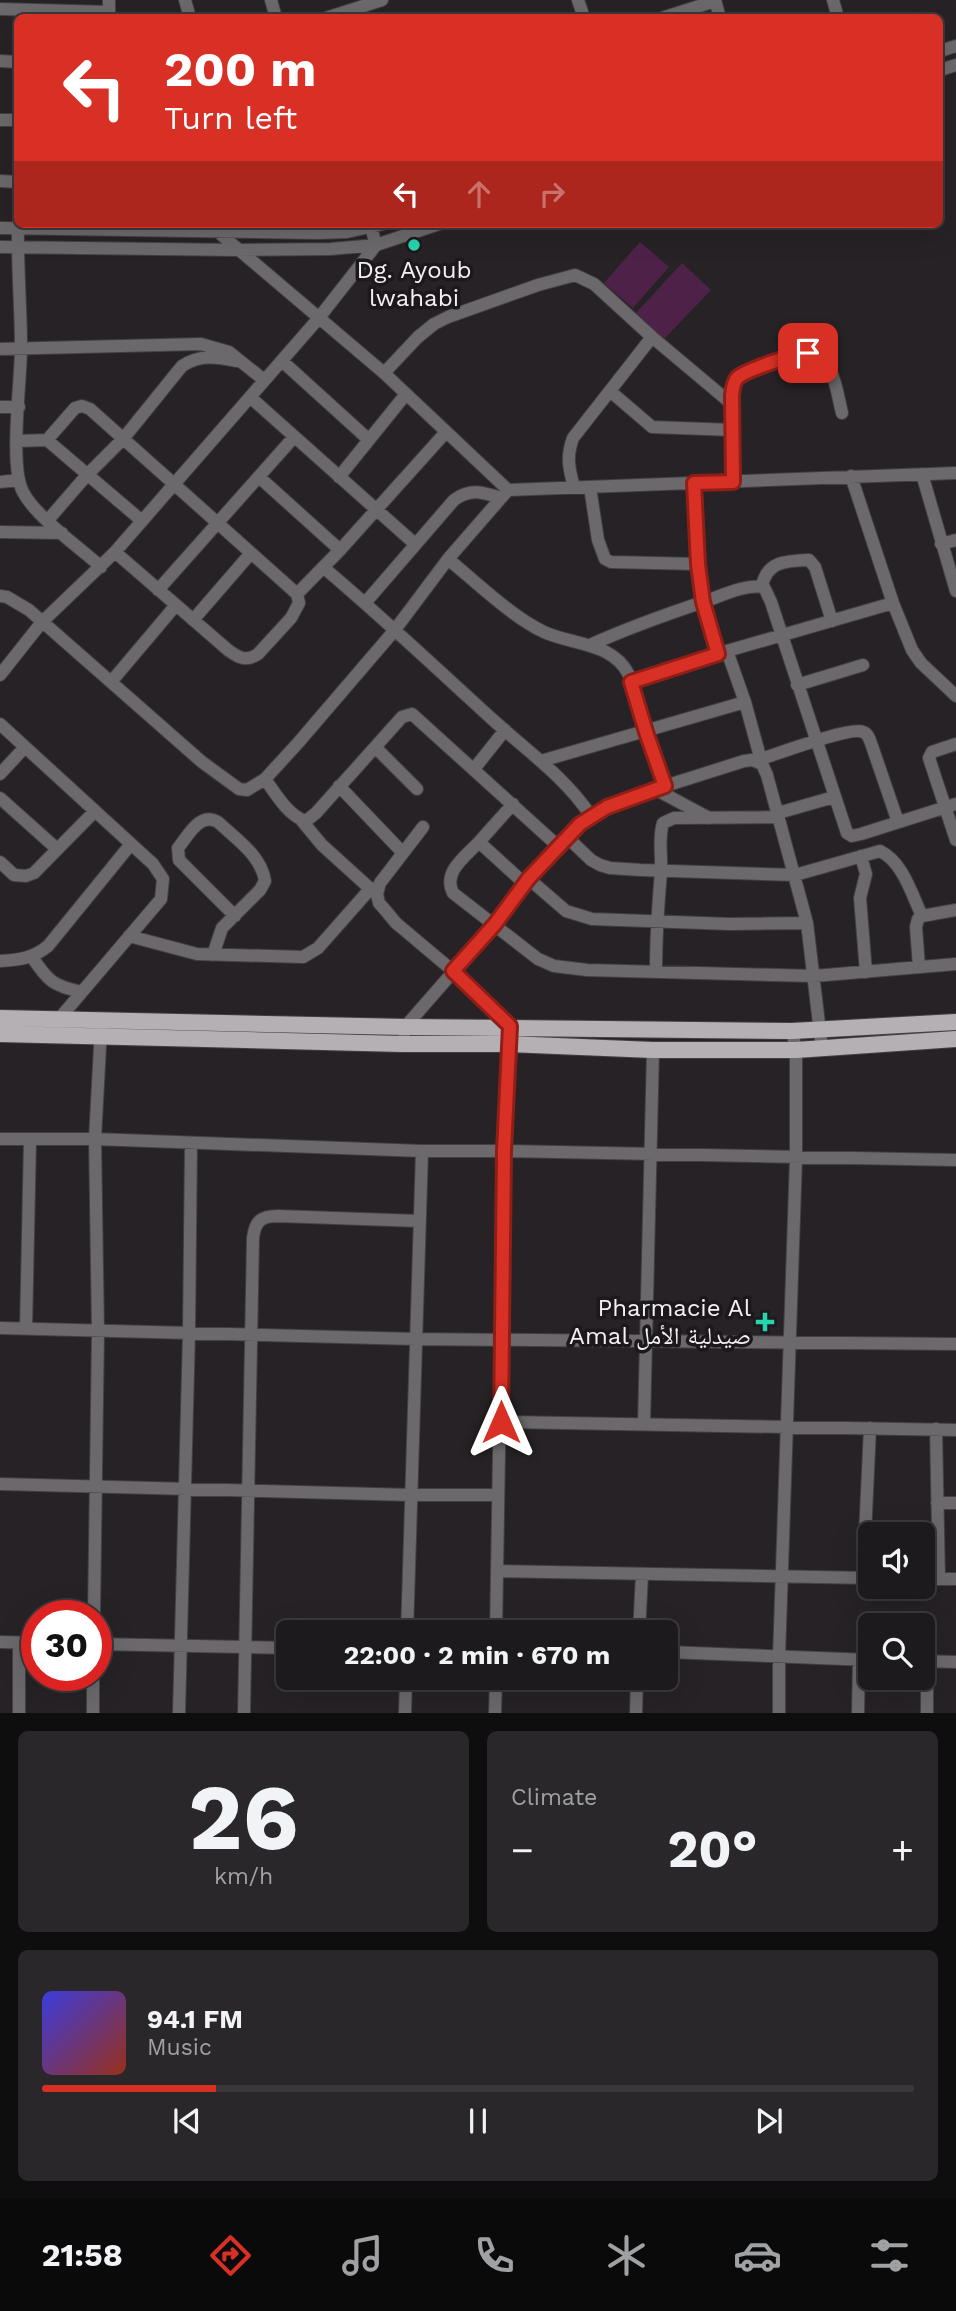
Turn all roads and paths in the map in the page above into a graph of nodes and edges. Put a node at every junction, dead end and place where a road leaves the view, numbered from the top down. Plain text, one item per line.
1 (382, 0) edge
2 (715, 1) edge
3 (696, 8) edge
4 (0, 9) edge
5 (25, 9) edge
6 (111, 12) edge
7 (338, 14) edge
8 (676, 14) edge
9 (18, 228) edge
10 (218, 228) edge
11 (346, 228) edge
12 (377, 228) edge
13 (427, 228) edge
14 (376, 245) junction
15 (0, 247) edge
16 (18, 247) junction
17 (239, 250) junction
18 (318, 319) junction
19 (652, 337) junction
20 (0, 349) edge
21 (21, 349) junction
22 (282, 360) junction
23 (242, 362) junction
24 (384, 373) junction
25 (264, 380) junction
26 (610, 391) junction
27 (406, 394) junction
28 (250, 397) junction
29 (733, 405) junction
30 (0, 407) edge
31 (19, 407) junction
32 (842, 413) dead end
33 (733, 430) junction
34 (446, 432) junction
35 (294, 437) junction
36 (123, 439) junction
37 (368, 439) junction
38 (17, 440) junction
39 (47, 440) junction
40 (956, 473) edge
41 (922, 474) junction
42 (87, 475) junction
43 (851, 476) junction
44 (259, 477) junction
45 (340, 477) junction
46 (19, 480) junction
47 (0, 482) edge
48 (733, 482) junction
49 (173, 483) junction
50 (694, 483) junction
51 (574, 487) junction
52 (590, 487) junction
53 (504, 494) junction
54 (374, 510) junction
55 (48, 520) junction
56 (142, 520) junction
57 (218, 523) junction
58 (0, 532) edge
59 (62, 533) junction
60 (956, 540) edge
61 (415, 544) junction
62 (941, 544) junction
63 (340, 550) junction
64 (115, 552) junction
65 (251, 553) junction
66 (448, 559) junction
67 (698, 564) junction
68 (101, 566) junction
69 (323, 567) junction
70 (762, 586) junction
71 (158, 590) junction
72 (956, 591) edge
73 (297, 594) junction
74 (0, 596) edge
75 (703, 602) junction
76 (365, 603) junction
77 (892, 603) junction
78 (176, 606) junction
79 (193, 620) junction
80 (832, 621) junction
81 (42, 622) junction
82 (394, 631) junction
83 (782, 636) junction
84 (590, 645) junction
85 (722, 652) junction
86 (863, 665) dead end
87 (2, 669) edge
88 (111, 682) junction
89 (631, 682) junction
90 (950, 683) edge
91 (797, 685) junction
92 (956, 696) edge
93 (746, 702) junction
94 (0, 724) edge
95 (505, 730) junction
96 (646, 732) junction
97 (816, 741) junction
98 (956, 744) edge
99 (26, 747) junction
100 (375, 747) junction
101 (541, 761) junction
102 (761, 762) junction
103 (474, 769) junction
104 (0, 774) edge
105 (265, 779) junction
106 (340, 786) junction
107 (660, 787) junction
108 (417, 789) dead end
109 (834, 797) junction
110 (0, 798) edge
111 (513, 804) junction
112 (950, 806) edge
113 (94, 811) junction
114 (778, 815) junction
115 (592, 816) junction
116 (709, 818) junction
117 (302, 821) junction
118 (898, 822) junction
119 (423, 827) dead end
120 (956, 841) edge
121 (479, 842) junction
122 (564, 842) junction
123 (131, 844) junction
124 (57, 849) junction
125 (403, 853) junction
126 (861, 856) junction
127 (0, 862) edge
128 (661, 870) junction
129 (795, 876) junction
130 (527, 881) junction
131 (374, 891) junction
132 (956, 910) edge
133 (235, 916) junction
134 (922, 916) junction
135 (656, 920) junction
136 (807, 923) junction
137 (495, 924) junction
138 (129, 936) junction
139 (213, 954) junction
140 (32, 957) junction
141 (0, 961) edge
142 (956, 964) edge
143 (919, 967) junction
144 (453, 971) junction
145 (656, 971) junction
146 (866, 972) junction
147 (814, 976) junction
148 (82, 992) junction
149 (0, 1018) edge
150 (102, 1020) junction
151 (956, 1022) edge
152 (510, 1026) junction
153 (57, 1027) junction
154 (405, 1027) junction
155 (792, 1031) junction
156 (820, 1031) junction
157 (0, 1034) edge
158 (100, 1038) junction
159 (956, 1039) edge
160 (402, 1044) junction
161 (508, 1045) junction
162 (822, 1049) junction
163 (653, 1050) junction
164 (796, 1050) junction
165 (0, 1139) edge
166 (95, 1139) junction
167 (30, 1140) junction
168 (191, 1143) junction
169 (422, 1151) junction
170 (504, 1151) junction
171 (650, 1155) junction
172 (796, 1158) junction
173 (956, 1160) edge
174 (419, 1221) junction
175 (0, 1328) edge
176 (26, 1329) junction
177 (98, 1332) junction
178 (189, 1333) junction
179 (250, 1334) junction
180 (415, 1339) junction
181 (501, 1339) junction
182 (645, 1340) junction
183 (789, 1341) junction
184 (956, 1344) edge
185 (501, 1422) junction
186 (644, 1424) junction
187 (788, 1427) junction
188 (870, 1428) junction
189 (936, 1429) junction
190 (956, 1430) edge
191 (0, 1484) edge
192 (96, 1487) junction
193 (184, 1489) junction
194 (248, 1491) junction
195 (411, 1495) junction
196 (498, 1495) junction
197 (937, 1503) junction
198 (956, 1503) edge
199 (868, 1522) edge
200 (497, 1571) junction
201 (642, 1574) junction
202 (782, 1576) junction
203 (858, 1578) edge
204 (935, 1579) edge
205 (939, 1579) junction
206 (956, 1579) edge
207 (94, 1600) edge
208 (407, 1620) edge
209 (496, 1620) edge
210 (640, 1620) edge
211 (0, 1642) edge
212 (19, 1643) joint
213 (112, 1644) edge
214 (180, 1646) junction
215 (244, 1647) junction
216 (276, 1648) edge
217 (678, 1652) edge
218 (779, 1657) junction
219 (858, 1660) edge
220 (935, 1661) edge
221 (956, 1662) edge
222 (406, 1690) edge
223 (496, 1690) edge
224 (637, 1690) edge
225 (861, 1690) edge
226 (926, 1690) edge
227 (93, 1691) edge
228 (19, 1713) edge
229 (93, 1713) edge
230 (179, 1713) edge
231 (244, 1713) edge
232 (405, 1713) edge
233 (495, 1713) edge
234 (636, 1713) edge
235 (779, 1713) edge
236 (858, 1713) edge
237 (927, 1713) edge

1 - 7 street
2 - 3 street
3 - 8 street
4 - 5 street
5 - 6 street
9 - 16 street
10 - 11 street
10 - 17 street
12 - 14 street
13 - 14 street
14 - 17 street
14 - 18 street
15 - 16 street
16 - 17 street
16 - 21 street
17 - 18 street
18 - 22 street
18 - 24 street
19 - 24 street
19 - 26 street
19 - 29 street
20 - 21 street
21 - 23 street
21 - 31 street
22 - 25 street
22 - 37 street
23 - 25 street
23 - 36 street
24 - 27 street
25 - 28 street
26 - 33 street
26 - 51 street
27 - 34 street
27 - 37 street
28 - 35 street
28 - 49 street
29 - 32 street
29 - 33 street
30 - 31 street
31 - 38 street
33 - 48 street
34 - 53 street
34 - 54 street
35 - 44 street
35 - 45 street
36 - 39 street
36 - 42 street
36 - 49 street
37 - 45 street
38 - 39 street
38 - 46 street
39 - 42 street
40 - 41 street
41 - 43 street
41 - 62 street
42 - 55 street
42 - 56 street
43 - 48 street
43 - 77 street
44 - 57 street
44 - 63 street
45 - 54 street
46 - 47 street
46 - 55 street
48 - 50 street
49 - 56 street
49 - 57 street
50 - 52 street
50 - 67 street
51 - 52 street
51 - 53 street
52 - 67 street
53 - 61 street
53 - 66 street
54 - 61 street
54 - 63 street
55 - 59 street
56 - 64 street
57 - 65 street
57 - 71 street
58 - 59 street
59 - 68 street
60 - 62 street
61 - 76 street
62 - 72 street
63 - 69 street
64 - 68 street
64 - 71 street
65 - 73 street
65 - 79 street
66 - 82 street
66 - 84 street
67 - 75 street
68 - 81 street
69 - 73 street
69 - 76 street
70 - 75 street
70 - 80 street
70 - 83 street
71 - 78 street
73 - 79 street
74 - 81 street
75 - 84 street
75 - 85 street
76 - 82 street
77 - 80 street
77 - 90 street
78 - 79 street
78 - 88 street
80 - 83 street
81 - 87 street
81 - 88 street
82 - 95 street
82 - 105 street
83 - 85 street
83 - 91 street
84 - 89 street
85 - 89 street
85 - 93 street
86 - 91 street
88 - 105 street
89 - 96 street
90 - 92 street
91 - 97 street
93 - 96 street
93 - 102 street
94 - 99 street
95 - 101 street
95 - 103 street
96 - 101 street
96 - 107 street
97 - 102 street
97 - 109 street
97 - 118 street
98 - 112 street
99 - 104 street
99 - 113 street
100 - 103 street
100 - 106 street
100 - 108 street
101 - 115 street
102 - 107 street
102 - 114 street
103 - 111 street
105 - 117 street
106 - 117 street
106 - 125 street
107 - 115 street
107 - 116 street
109 - 114 street
109 - 118 street
110 - 124 street
111 - 121 street
111 - 122 street
112 - 118 street
112 - 120 street
113 - 123 street
113 - 124 street
114 - 116 street
114 - 129 street
115 - 122 street
116 - 128 street
117 - 131 street
119 - 125 street
121 - 130 street
121 - 137 street
122 - 128 street
122 - 130 street
123 - 138 street
123 - 140 street
124 - 127 street
125 - 131 street
126 - 129 street
126 - 134 street
126 - 146 street
128 - 129 street
128 - 135 street
129 - 136 street
130 - 135 street
130 - 137 street
131 - 139 street
131 - 144 street
132 - 134 street
133 - 133 street
133 - 139 street
134 - 143 street
135 - 136 street
135 - 145 street
136 - 147 street
137 - 144 street
137 - 145 street
138 - 139 street
138 - 148 street
140 - 141 street
140 - 148 street
142 - 143 street
143 - 146 street
144 - 152 street
144 - 154 street
145 - 147 street
146 - 147 street
147 - 156 street
148 - 153 street
149 - 153 main road
150 - 153 main road
150 - 154 main road
150 - 158 street
151 - 156 main road
152 - 154 main road
152 - 155 main road
152 - 161 street
153 - 157 main road
153 - 158 main road
154 - 160 street
155 - 156 main road
155 - 164 street
156 - 162 street
158 - 160 main road
158 - 166 street
159 - 162 main road
160 - 161 main road
161 - 163 main road
161 - 170 street
162 - 164 main road
163 - 164 main road
163 - 171 street
164 - 172 street
165 - 167 street
166 - 167 street
166 - 168 street
166 - 177 street
167 - 176 street
168 - 169 street
168 - 178 street
169 - 170 street
169 - 174 street
170 - 171 street
170 - 181 street
171 - 172 street
171 - 182 street
172 - 173 street
172 - 183 street
174 - 179 street
174 - 180 street
175 - 176 street
176 - 177 street
177 - 178 street
177 - 192 street
178 - 179 street
178 - 193 street
179 - 180 street
179 - 194 street
180 - 181 street
180 - 195 street
181 - 182 street
181 - 185 street
182 - 183 street
182 - 186 street
183 - 184 street
183 - 187 street
185 - 186 street
185 - 196 street
186 - 187 street
187 - 188 street
187 - 202 street
188 - 189 street
188 - 199 street
189 - 190 street
189 - 197 street
191 - 192 street
192 - 193 street
192 - 207 street
193 - 194 street
193 - 214 street
194 - 195 street
194 - 215 street
195 - 196 street
195 - 208 street
196 - 200 street
197 - 198 street
197 - 205 street
200 - 201 street
200 - 209 street
201 - 202 street
201 - 210 street
202 - 203 street
202 - 218 street
204 - 205 street
205 - 206 street
211 - 212 street
212 - 228 street
213 - 214 street
214 - 215 street
214 - 230 street
215 - 216 street
215 - 231 street
217 - 218 street
218 - 219 street
218 - 235 street
220 - 221 street
222 - 232 street
223 - 233 street
224 - 234 street
225 - 236 street
226 - 237 street
227 - 229 street

